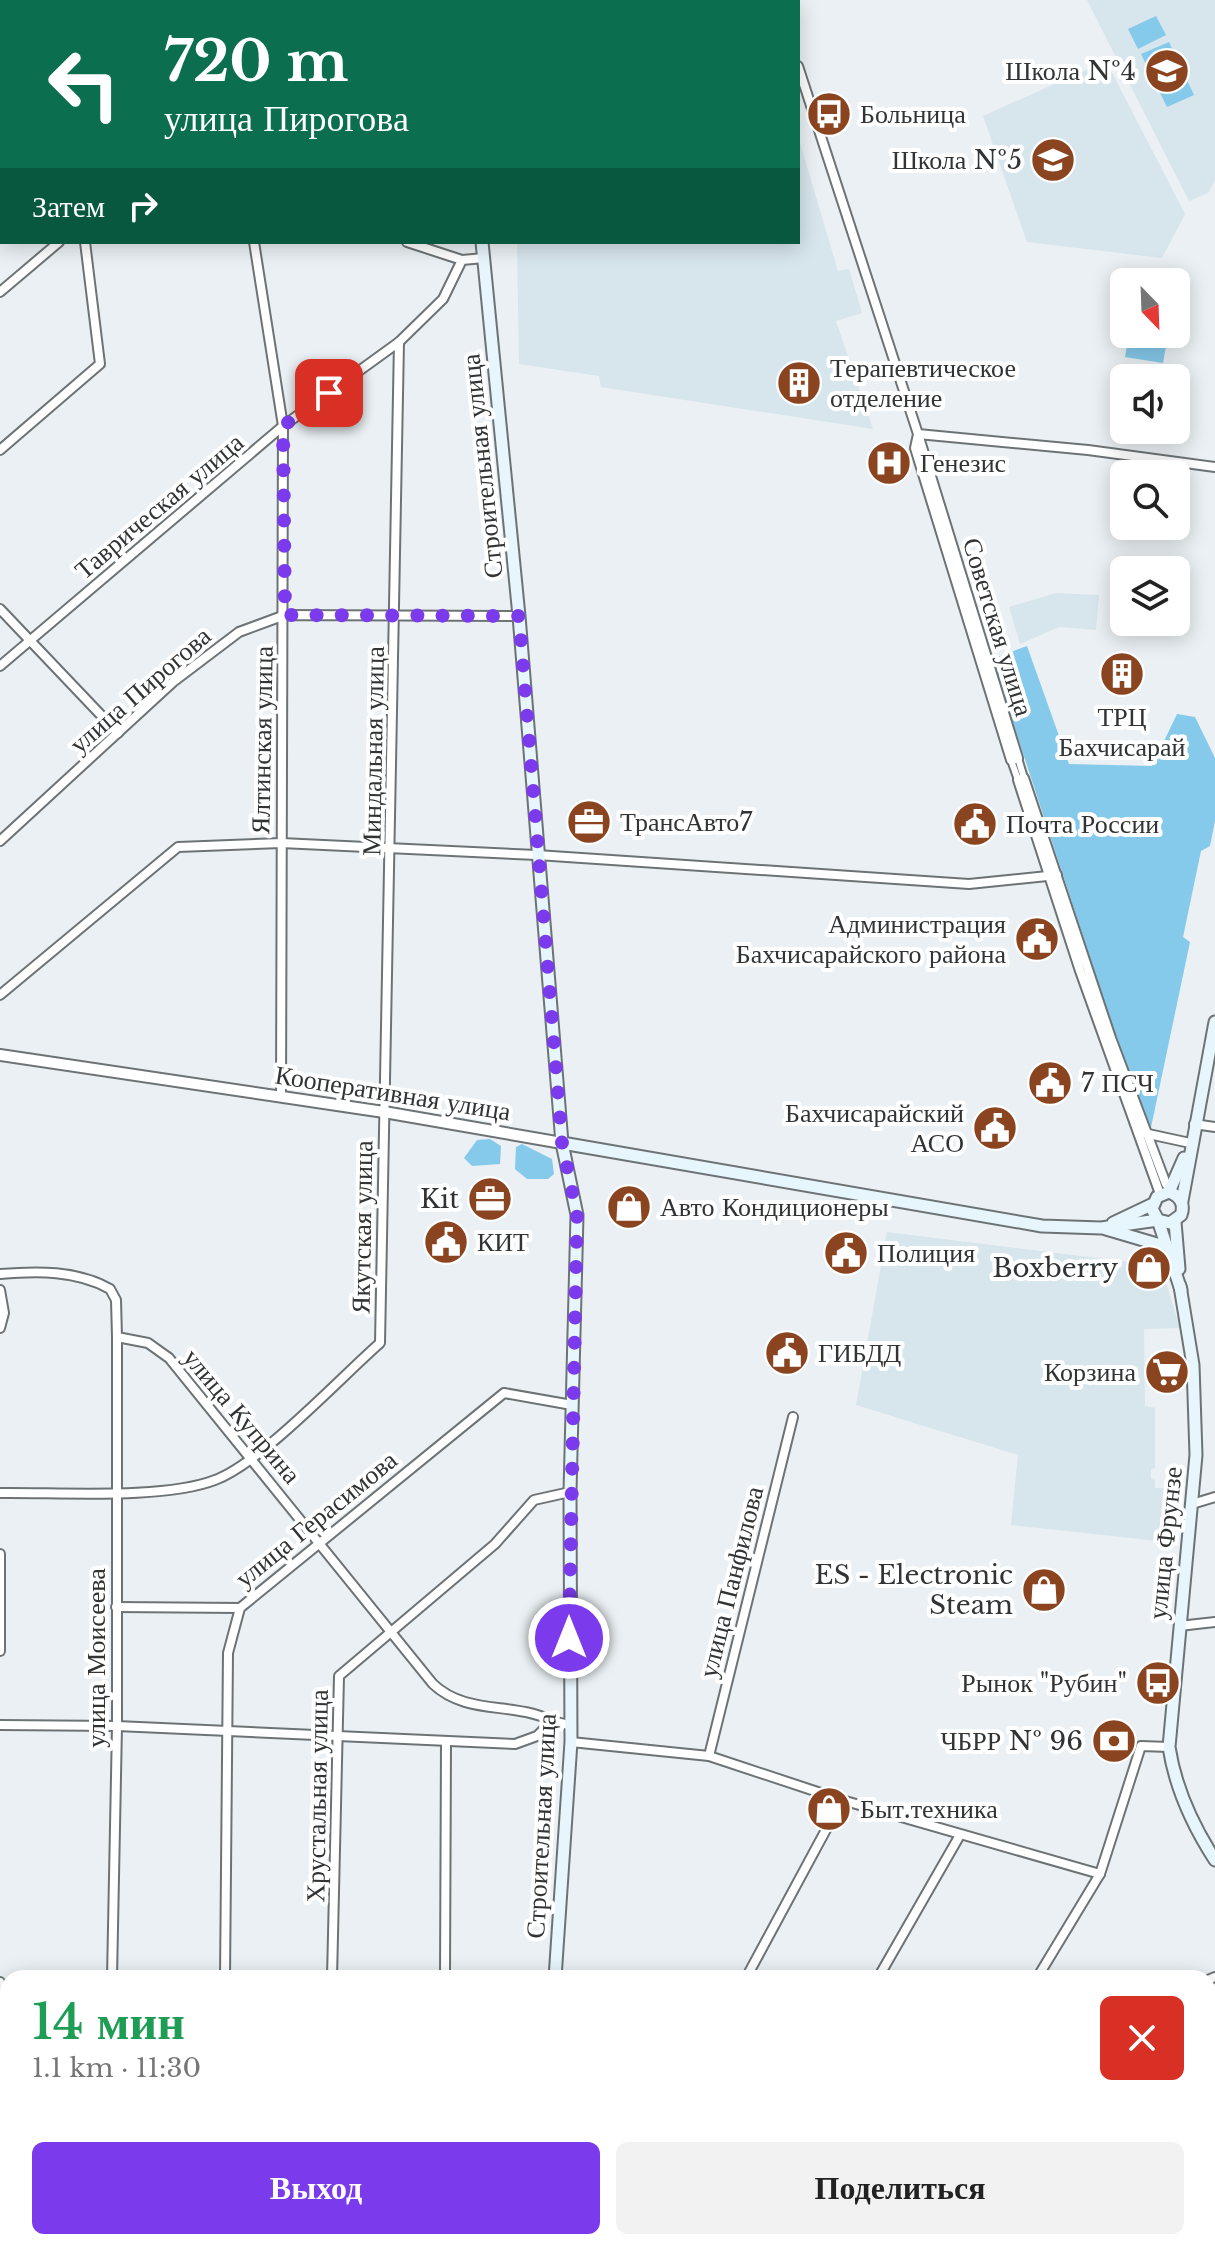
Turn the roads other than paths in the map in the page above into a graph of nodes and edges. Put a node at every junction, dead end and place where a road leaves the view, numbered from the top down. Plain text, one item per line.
1 (800, 72) edge
2 (57, 244) edge
3 (85, 244) edge
4 (254, 244) edge
5 (413, 244) edge
6 (482, 244) edge
7 (484, 258) junction
8 (462, 260) junction
9 (0, 292) edge
10 (399, 342) junction
11 (283, 426) junction
12 (918, 434) junction
13 (0, 450) edge
14 (1215, 467) edge
15 (0, 609) edge
16 (285, 615) junction
17 (396, 615) junction
18 (519, 616) junction
19 (30, 641) junction
20 (0, 666) edge
21 (118, 733) junction
22 (1014, 759) joint
23 (1021, 779) joint
24 (0, 841) edge
25 (281, 843) junction
26 (391, 848) junction
27 (537, 855) junction
28 (1053, 875) junction
29 (0, 995) edge
30 (1215, 1022) edge
31 (0, 1055) edge
32 (281, 1097) junction
33 (384, 1112) junction
34 (1194, 1124) junction
35 (1215, 1127) edge
36 (1142, 1132) junction
37 (562, 1143) junction
38 (1190, 1143) junction
39 (1168, 1197) junction
40 (1158, 1220) junction
41 (1175, 1222) junction
42 (1101, 1228) junction
43 (1167, 1247) junction
44 (0, 1274) edge
45 (0, 1290) edge
46 (1181, 1290) junction
47 (0, 1328) edge
48 (117, 1337) junction
49 (572, 1405) junction
50 (793, 1417) dead end
51 (252, 1458) junction
52 (115, 1492) junction
53 (570, 1492) junction
54 (0, 1493) edge
55 (1215, 1497) edge
56 (1192, 1504) junction
57 (319, 1540) junction
58 (0, 1554) edge
59 (116, 1607) junction
60 (240, 1608) junction
61 (1215, 1622) edge
62 (1179, 1626) junction
63 (389, 1632) junction
64 (0, 1651) edge
65 (552, 1721) junction
66 (0, 1725) edge
67 (569, 1725) junction
68 (117, 1726) junction
69 (227, 1732) junction
70 (339, 1736) junction
71 (446, 1742) junction
72 (571, 1742) junction
73 (1169, 1747) junction
74 (709, 1756) junction
75 (842, 1800) junction
76 (960, 1835) junction
77 (1215, 1860) edge
78 (1100, 1874) junction
79 (112, 1970) edge
80 (225, 1970) edge
81 (332, 1970) edge
82 (445, 1970) edge
83 (556, 1970) edge
84 (750, 1970) edge
85 (883, 1970) edge
86 (1042, 1970) edge

1 - 12 street, Советская улица
2 - 9 street
3 - 13 street
4 - 11 street, Ялтинская улица
5 - 8 street
6 - 7 main road, Строительная улица
7 - 8 street
7 - 18 main road, Строительная улица
8 - 10 street, Таврическая улица
10 - 11 street, Таврическая улица
10 - 17 street, Миндальная улица
11 - 16 street, Ялтинская улица
11 - 19 street, Таврическая улица
12 - 14 street
12 - 22 street, Советская улица
15 - 19 street
16 - 17 street, улица Пирогова
16 - 21 street, улица Пирогова
16 - 25 street, Ялтинская улица
17 - 18 street, улица Пирогова
17 - 26 street, Миндальная улица
18 - 27 main road, Строительная улица
19 - 20 street, Таврическая улица
19 - 21 street
21 - 24 street, улица Пирогова
22 - 23 street, Советская улица
23 - 28 street
25 - 26 street
25 - 29 street
25 - 32 street, Ялтинская улица
26 - 27 street
26 - 33 street, Миндальная улица
27 - 28 street
27 - 37 main road, Строительная улица
28 - 36 street
30 - 34 main road
31 - 32 street, Кооперативная улица
32 - 33 street, Кооперативная улица
33 - 37 street, Кооперативная улица
33 - 51 street, Якутская улица
34 - 35 street
34 - 38 main road
36 - 38 street
36 - 39 street
36 - 39 street
37 - 42 main road, Кооперативная улица
37 - 49 main road, Строительная улица
38 - 39 main road
39 - 40 main road
39 - 41 main road
39 - 42 main road
40 - 41 main road, Кооперативная улица
40 - 42 main road, Кооперативная улица
40 - 43 main road
41 - 46 main road, улица Фрунзе
42 - 43 main road
43 - 46 main road
44 - 48 street
45 - 47 street
46 - 56 main road, улица Фрунзе
48 - 51 street, улица Куприна
48 - 52 street, улица Моисеева
49 - 53 main road, Строительная улица
49 - 57 street, улица Герасимова
50 - 74 street, улица Панфилова
51 - 52 street, Якутская улица
51 - 57 street, улица Куприна
52 - 54 street, Якутская улица
52 - 59 street, улица Моисеева
53 - 63 street, Хрустальная улица
53 - 67 main road, Строительная улица
55 - 56 street
56 - 62 main road, улица Фрунзе
57 - 60 street, улица Герасимова
57 - 63 street, улица Куприна
58 - 64 street
59 - 60 street
59 - 68 street, улица Моисеева
60 - 69 street, улица Герасимова
61 - 62 street
62 - 73 main road, улица Фрунзе
63 - 65 street, улица Куприна
63 - 70 street, Хрустальная улица
65 - 67 street, улица Куприна
65 - 71 street
66 - 68 street
67 - 72 main road, Строительная улица
68 - 69 street
68 - 79 street, улица Моисеева
69 - 70 street
69 - 80 street, улица Герасимова
70 - 71 street
70 - 81 street, Хрустальная улица
71 - 82 street
72 - 74 street
72 - 83 main road, Строительная улица
73 - 77 main road, улица Фрунзе
73 - 78 street
74 - 75 street
75 - 76 street
75 - 84 street
76 - 78 street
76 - 85 street
78 - 86 street

